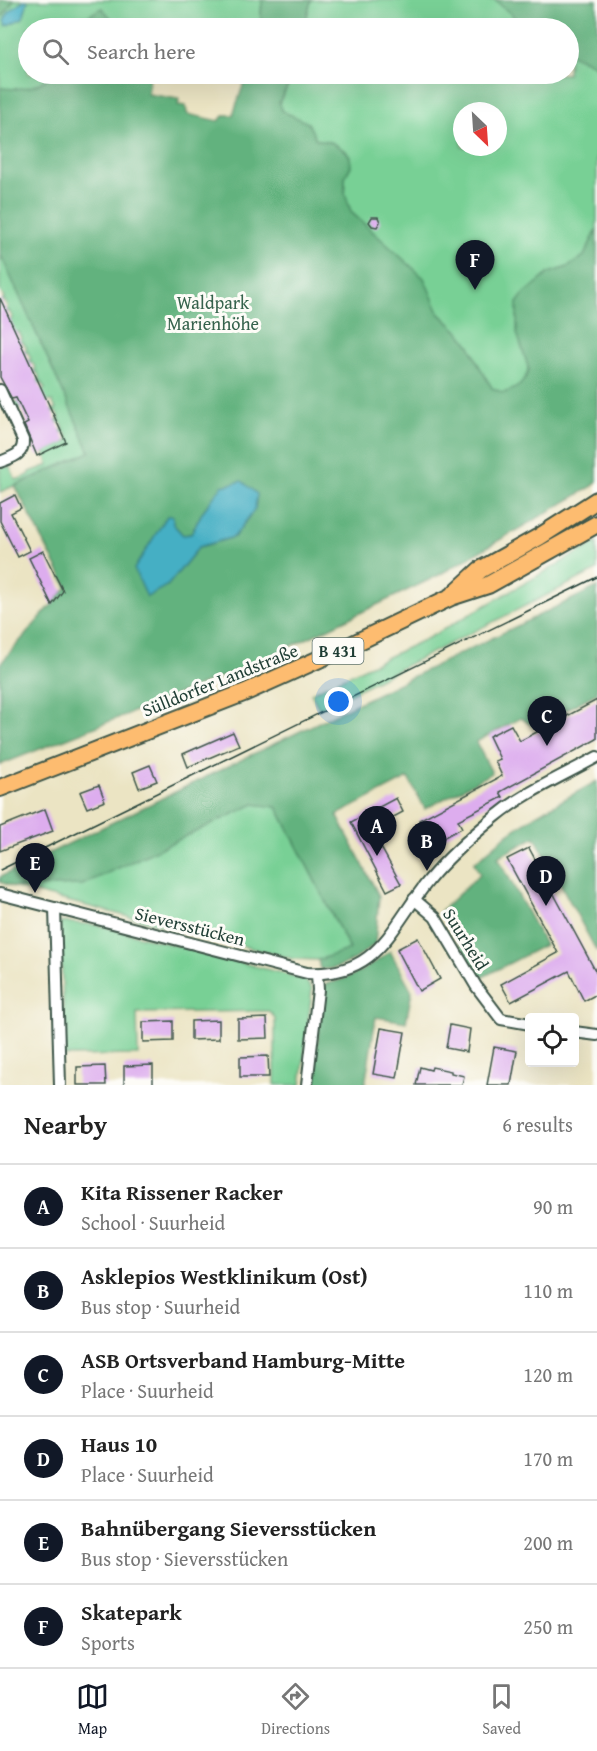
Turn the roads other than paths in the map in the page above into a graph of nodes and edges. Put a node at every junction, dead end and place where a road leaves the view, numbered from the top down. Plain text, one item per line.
1 (0, 390) edge
2 (0, 462) edge
3 (597, 500) edge
4 (597, 524) edge
5 (451, 597) junction
6 (597, 757) edge
7 (0, 788) edge
8 (0, 894) edge
9 (414, 899) junction
10 (55, 908) junction
11 (317, 974) junction
12 (525, 1023) edge
13 (579, 1033) edge
14 (597, 1035) edge
15 (60, 1085) edge
16 (307, 1085) edge

1 - 2 street
3 - 5 main road, Sülldorfer Landstraße / B 431
4 - 5 main road, Sülldorfer Landstraße / B 431
5 - 7 main road, Sülldorfer Landstraße / B 431
6 - 9 street
8 - 10 street, Sieversstücken
9 - 11 street, Sieversstücken
9 - 12 street, Suurheid
10 - 11 street, Sieversstücken
10 - 15 street
11 - 16 street
13 - 14 street

